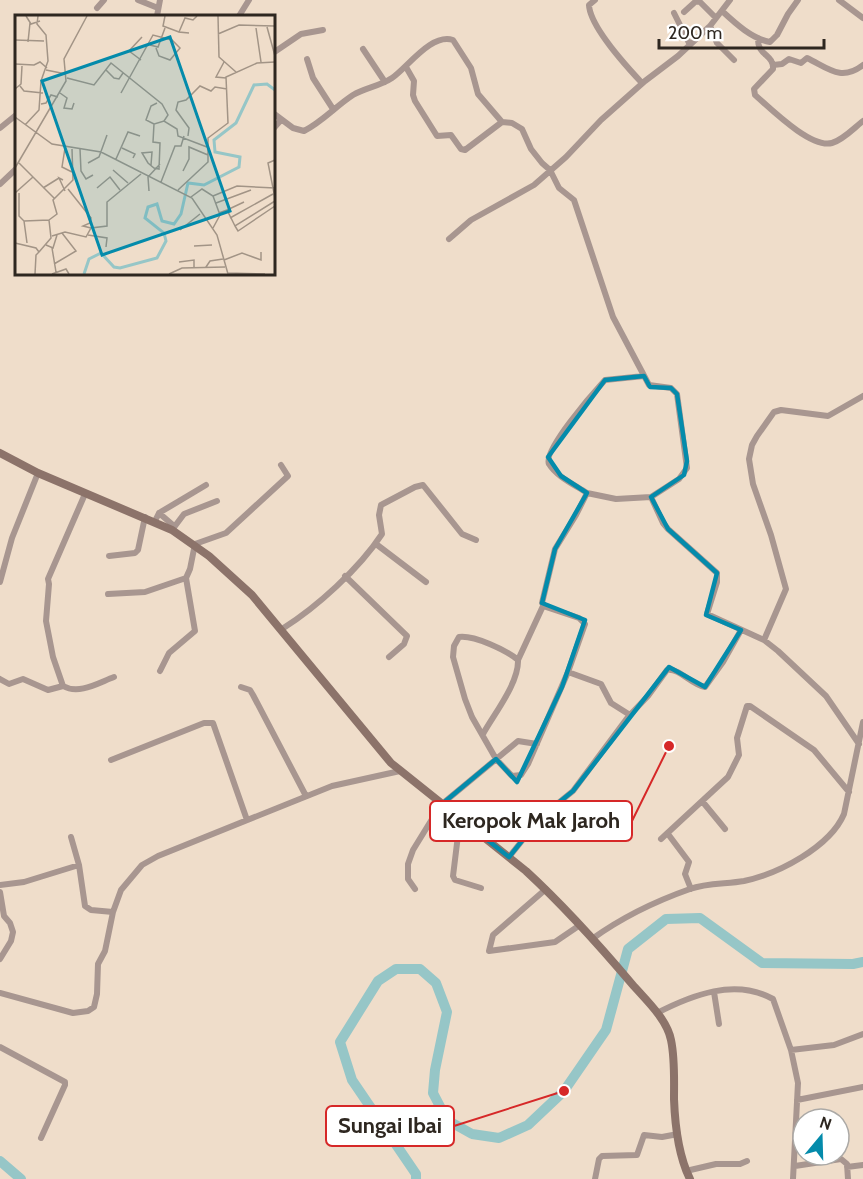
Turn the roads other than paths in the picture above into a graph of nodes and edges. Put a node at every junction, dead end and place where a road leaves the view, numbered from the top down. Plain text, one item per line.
1 (104, 0) edge
2 (138, 0) edge
3 (160, 0) edge
4 (249, 0) edge
5 (595, 0) edge
6 (730, 0) edge
7 (798, 0) edge
8 (839, 0) edge
9 (154, 6) junction
10 (97, 8) dead end
11 (722, 11) junction
12 (684, 12) dead end
13 (674, 13) dead end
14 (157, 15) edge
15 (240, 15) edge
16 (716, 18) junction
17 (863, 18) edge
18 (710, 26) junction
19 (323, 30) dead end
20 (758, 38) junction
21 (690, 45) junction
22 (363, 50) dead end
23 (274, 52) edge
24 (306, 59) dead end
25 (735, 60) dead end
26 (773, 64) junction
27 (863, 65) edge
28 (406, 67) junction
29 (385, 82) junction
30 (642, 83) junction
31 (333, 110) junction
32 (274, 114) edge
33 (15, 116) edge
34 (281, 120) junction
35 (863, 121) edge
36 (502, 122) junction
37 (0, 128) edge
38 (274, 128) edge
39 (15, 170) edge
40 (550, 170) junction
41 (0, 184) edge
42 (449, 239) dead end
43 (644, 376) junction
44 (863, 396) edge
45 (0, 453) edge
46 (281, 465) dead end
47 (38, 473) junction
48 (206, 485) dead end
49 (587, 493) junction
50 (85, 494) junction
51 (651, 497) junction
52 (218, 501) dead end
53 (146, 517) junction
54 (157, 517) junction
55 (173, 528) junction
56 (476, 540) dead end
57 (195, 544) junction
58 (376, 544) junction
59 (109, 556) dead end
60 (345, 576) junction
61 (186, 578) junction
62 (0, 582) edge
63 (426, 582) dead end
64 (108, 594) dead end
65 (543, 606) junction
66 (282, 629) junction
67 (741, 630) junction
68 (764, 640) junction
69 (389, 657) dead end
70 (518, 660) junction
71 (160, 671) dead end
72 (568, 672) junction
73 (114, 677) dead end
74 (0, 678) edge
75 (63, 686) junction
76 (241, 687) dead end
77 (630, 714) junction
78 (863, 722) edge
79 (483, 734) junction
80 (537, 744) junction
81 (859, 744) junction
82 (496, 759) junction
83 (111, 760) dead end
84 (400, 771) junction
85 (849, 792) junction
86 (306, 796) junction
87 (702, 801) junction
88 (442, 804) junction
89 (460, 819) junction
90 (247, 820) junction
91 (725, 829) dead end
92 (668, 834) junction
93 (71, 837) dead end
94 (661, 839) dead end
95 (509, 857) junction
96 (79, 865) junction
97 (0, 885) edge
98 (480, 888) dead end
99 (546, 889) junction
100 (691, 889) junction
101 (415, 890) dead end
102 (0, 892) edge
103 (113, 912) junction
104 (580, 925) junction
105 (592, 939) junction
106 (0, 959) edge
107 (714, 992) junction
108 (0, 993) edge
109 (657, 1013) junction
110 (719, 1024) dead end
111 (863, 1034) edge
112 (0, 1047) edge
113 (791, 1050) junction
114 (863, 1087) edge
115 (797, 1100) junction
116 (797, 1107) edge
117 (678, 1134) junction
118 (41, 1138) dead end
119 (747, 1161) dead end
120 (847, 1167) edge
121 (688, 1175) edge
122 (595, 1179) edge
123 (848, 1179) edge

1 - 10 street
2 - 9 street
3 - 9 street
4 - 15 street
5 - 30 street
6 - 11 street
7 - 20 street
8 - 17 street
9 - 14 street
11 - 16 street
11 - 20 street
12 - 16 street
13 - 21 street
16 - 18 street
18 - 21 street
18 - 25 street
19 - 23 street
20 - 26 street
21 - 30 street
22 - 29 street
24 - 31 street
26 - 27 street
26 - 35 street
28 - 29 street
28 - 36 street
28 - 36 street
29 - 31 street
30 - 40 street
31 - 34 street
32 - 34 street
33 - 37 street
34 - 38 street
36 - 40 street
39 - 41 street
40 - 42 street
40 - 43 street
43 - 49 street
43 - 51 street
44 - 68 street
45 - 47 main road
46 - 57 street
47 - 50 main road
47 - 62 street
48 - 54 street
49 - 51 street
49 - 65 street
50 - 53 main road
50 - 75 street
51 - 67 street
52 - 55 street
53 - 54 main road
53 - 59 street
54 - 55 main road
55 - 57 main road
56 - 58 street
57 - 61 street
57 - 66 main road
58 - 60 street
58 - 63 street
60 - 66 street
60 - 69 street
61 - 64 street
61 - 71 street
65 - 70 street
65 - 72 street
66 - 84 main road
67 - 68 street
67 - 77 street
68 - 81 street
70 - 79 street
70 - 79 street
72 - 77 street
72 - 80 street
73 - 75 street
74 - 75 street
76 - 86 street
77 - 95 street
78 - 81 street
79 - 82 street
80 - 82 street
80 - 82 street
81 - 85 street
82 - 88 street
83 - 90 street
84 - 86 street
84 - 88 main road
85 - 87 street
85 - 100 street
86 - 90 street
87 - 91 street
87 - 92 street
88 - 89 main road
88 - 101 street
89 - 95 main road
89 - 98 street
90 - 103 street
92 - 94 street
92 - 100 street
93 - 96 street
95 - 99 main road
96 - 97 street
96 - 103 street
99 - 104 main road
99 - 104 street
100 - 105 street
102 - 106 street
103 - 108 street
104 - 105 main road
105 - 109 main road
107 - 109 street
107 - 110 street
107 - 113 street
109 - 117 main road
111 - 113 street
112 - 118 street
113 - 115 street
114 - 115 street
115 - 116 street
117 - 121 main road
117 - 122 street
119 - 121 street
120 - 123 street

